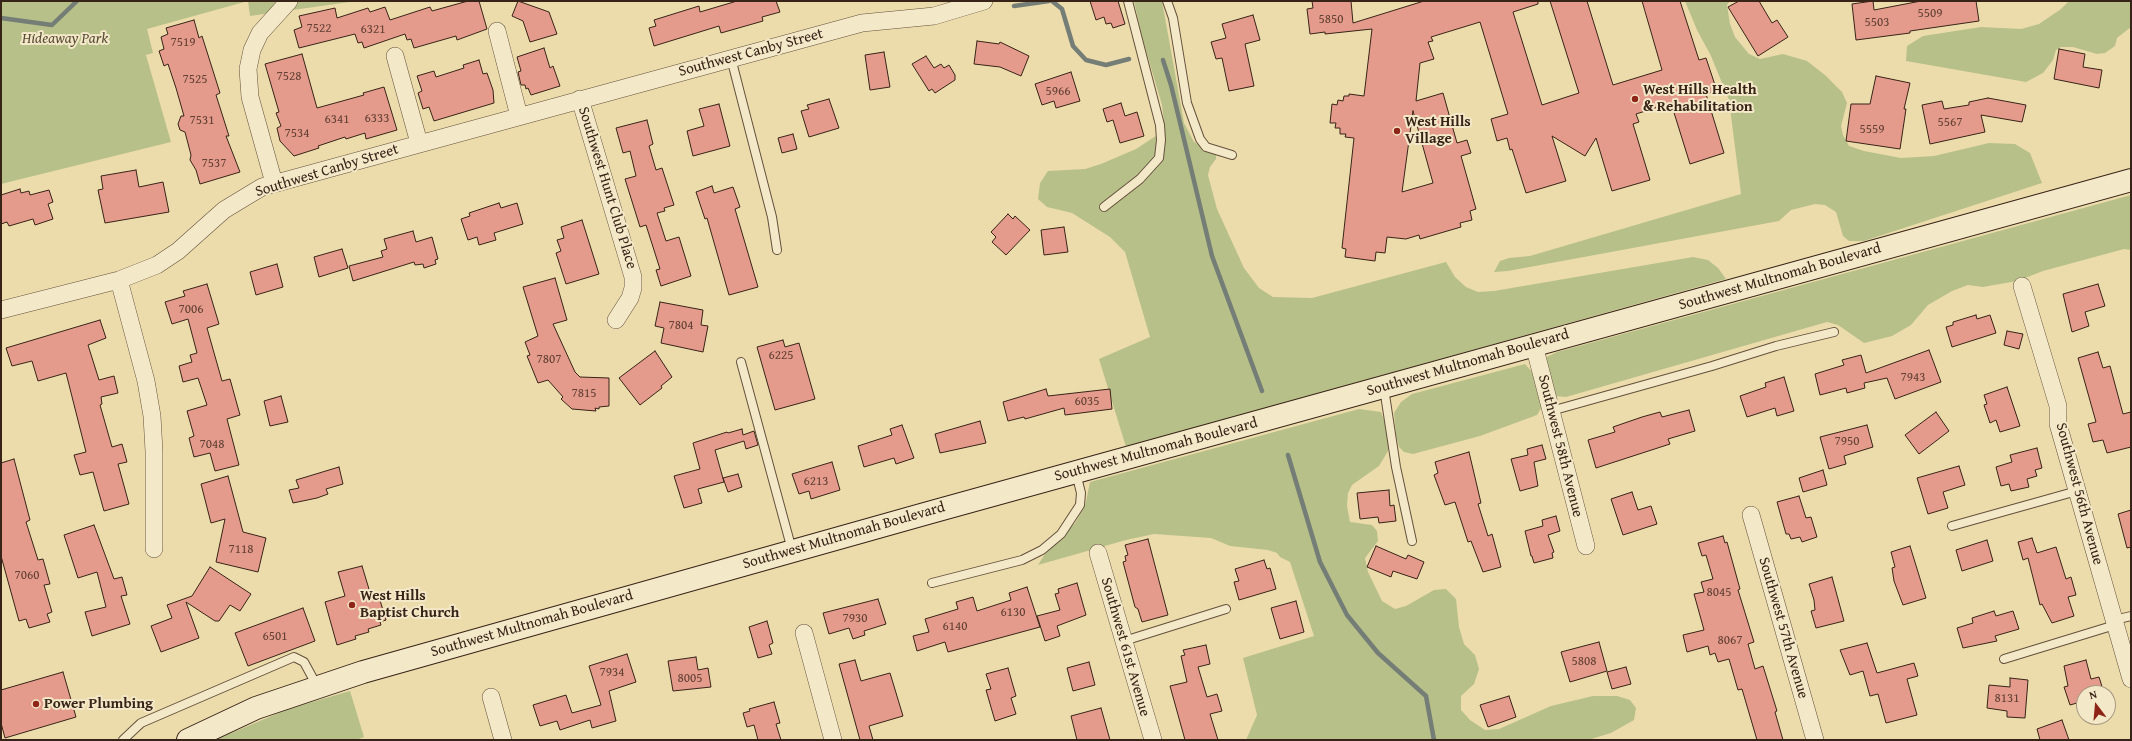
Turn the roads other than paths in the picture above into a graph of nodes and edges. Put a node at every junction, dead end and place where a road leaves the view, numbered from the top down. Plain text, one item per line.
1 (289, 1) edge
2 (984, 1) edge
3 (1128, 1) edge
4 (1167, 1) edge
5 (497, 31) dead end
6 (395, 56) dead end
7 (731, 58) junction
8 (580, 99) junction
9 (519, 116) junction
10 (419, 143) junction
11 (1232, 155) dead end
12 (2131, 180) edge
13 (274, 184) junction
14 (1104, 207) dead end
15 (777, 250) dead end
16 (119, 280) junction
17 (2022, 286) dead end
18 (1, 310) edge
19 (616, 320) dead end
20 (1834, 332) dead end
21 (1534, 345) junction
22 (741, 362) dead end
23 (1384, 387) junction
24 (1551, 411) junction
25 (1076, 472) junction
26 (2077, 491) junction
27 (1751, 515) dead end
28 (1952, 526) dead end
29 (1412, 541) dead end
30 (1586, 546) dead end
31 (154, 549) dead end
32 (792, 551) junction
33 (1098, 553) dead end
34 (932, 583) dead end
35 (1226, 609) dead end
36 (2131, 616) edge
37 (2115, 622) junction
38 (804, 633) dead end
39 (1124, 641) junction
40 (2004, 659) dead end
41 (2131, 680) edge
42 (317, 686) junction
43 (491, 697) dead end
44 (123, 740) edge
45 (188, 740) edge
46 (503, 740) edge
47 (833, 740) edge
48 (1153, 740) edge
49 (1814, 740) edge

1 - 13 street
2 - 7 street, Southwest Canby Street
3 - 14 lane
4 - 11 lane
5 - 9 street
6 - 10 street, Southwest Canby Street
7 - 8 street, Southwest Canby Street
7 - 15 lane
8 - 9 street, Southwest Canby Street
8 - 19 street, Southwest Hunt Club Place
9 - 10 street, Southwest Canby Street
10 - 13 street, Southwest Canby Street
12 - 21 main road, Southwest Multnomah Boulevard
13 - 16 street, Southwest Canby Street
16 - 18 street, Southwest Canby Street
16 - 31 street
17 - 26 street, Southwest 56th Avenue
20 - 24 lane
21 - 23 main road, Southwest Multnomah Boulevard
21 - 24 street, Southwest 58th Avenue
22 - 32 lane
23 - 25 main road, Southwest Multnomah Boulevard
23 - 29 lane
24 - 30 street, Southwest 58th Avenue
25 - 32 main road, Southwest Multnomah Boulevard
25 - 34 lane
26 - 28 lane
26 - 37 street, Southwest 56th Avenue
27 - 49 street, Southwest 57th Avenue
32 - 42 main road, Southwest Multnomah Boulevard
33 - 39 street, Southwest 61st Avenue
35 - 39 lane
36 - 37 lane
37 - 40 lane
37 - 41 street, Southwest 56th Avenue
38 - 47 street
39 - 48 street, Southwest 61st Avenue
42 - 44 lane
42 - 45 main road, Southwest Multnomah Boulevard
43 - 46 street

